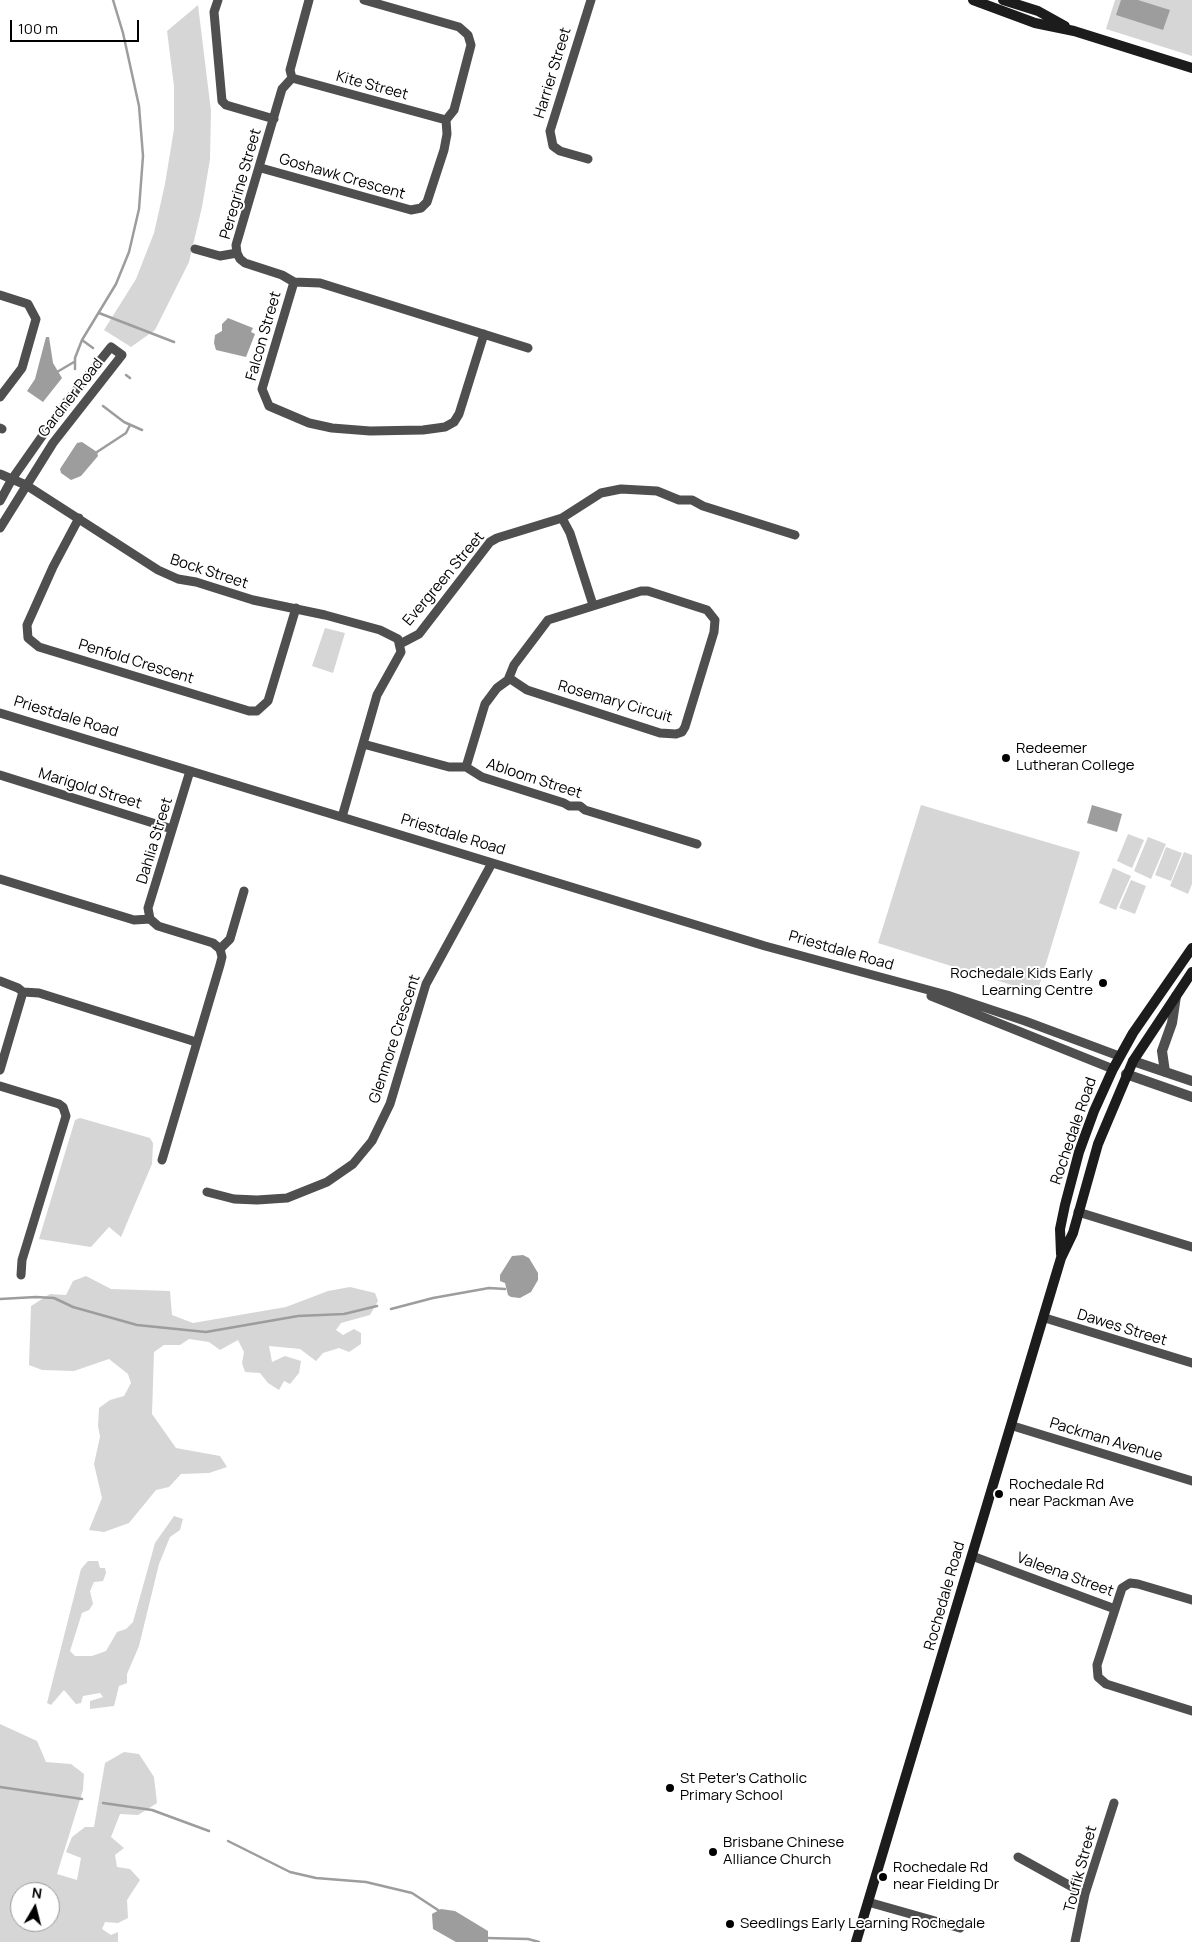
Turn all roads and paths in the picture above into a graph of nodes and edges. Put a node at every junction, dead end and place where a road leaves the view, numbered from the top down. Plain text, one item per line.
1 (218, 0) edge
2 (309, 0) edge
3 (364, 0) edge
4 (591, 0) edge
5 (972, 0) edge
6 (1003, 0) edge
7 (1074, 31) junction
8 (1192, 68) edge
9 (292, 78) junction
10 (274, 120) junction
11 (446, 120) junction
12 (588, 159) dead end
13 (261, 168) junction
14 (195, 249) dead end
15 (237, 253) junction
16 (294, 282) junction
17 (0, 295) edge
18 (484, 334) junction
19 (528, 348) dead end
20 (0, 397) edge
21 (0, 474) edge
22 (12, 479) junction
23 (26, 485) junction
24 (0, 501) edge
25 (79, 518) junction
26 (562, 518) junction
27 (0, 528) edge
28 (795, 535) dead end
29 (593, 605) junction
30 (296, 608) junction
31 (400, 644) junction
32 (509, 678) junction
33 (0, 712) edge
34 (363, 744) junction
35 (466, 767) junction
36 (190, 771) junction
37 (0, 776) edge
38 (342, 817) junction
39 (172, 829) junction
40 (697, 844) dead end
41 (492, 863) junction
42 (0, 878) edge
43 (244, 891) dead end
44 (150, 919) junction
45 (1192, 948) edge
46 (220, 949) junction
47 (1192, 972) edge
48 (0, 981) edge
49 (898, 983) junction
50 (23, 992) junction
51 (1176, 996) junction
52 (196, 1042) junction
53 (1119, 1056) junction
54 (1133, 1061) junction
55 (1113, 1069) junction
56 (0, 1070) edge
57 (1165, 1072) junction
58 (1126, 1074) junction
59 (1192, 1081) edge
60 (0, 1086) edge
61 (1192, 1097) edge
62 (162, 1160) dead end
63 (207, 1192) dead end
64 (1078, 1212) junction
65 (1192, 1247) edge
66 (1061, 1258) junction
67 (21, 1274) dead end
68 (1045, 1318) junction
69 (1192, 1363) edge
70 (1012, 1426) junction
71 (1192, 1480) edge
72 (972, 1556) junction
73 (1192, 1600) edge
74 (1115, 1609) junction
75 (1192, 1711) edge
76 (1114, 1803) dead end
77 (1018, 1857) dead end
78 (1085, 1894) junction
79 (868, 1902) junction
80 (960, 1928) dead end
81 (856, 1942) edge
82 (1075, 1942) edge

1 - 10 street
2 - 9 street, Peregrine Street
3 - 11 street, Goshawk Crescent
4 - 12 street, Harrier Street
5 - 7 main road
6 - 7 main road
7 - 8 main road
9 - 10 street, Peregrine Street
9 - 11 street, Kite Street
10 - 13 street, Peregrine Street
11 - 13 street, Goshawk Crescent
13 - 15 street, Peregrine Street
14 - 15 street
15 - 16 street, Peregrine Street
16 - 18 street, Peregrine Street
16 - 18 street, Falcon Street
17 - 20 street
18 - 19 street, Peregrine Street
21 - 22 street, Bock Street
22 - 23 street, Bock Street
22 - 23 street, Gardner Road
22 - 24 street, Gardner Road
23 - 25 street, Bock Street
23 - 27 street, Gardner Road
25 - 30 street, Bock Street
25 - 30 street, Penfold Crescent
26 - 28 street, Evergreen Street
26 - 29 street
26 - 31 street, Evergreen Street
29 - 32 street, Rosemary Circuit
29 - 32 street, Rosemary Circuit
30 - 31 street, Bock Street
31 - 34 street, Evergreen Street
32 - 35 street, Rosemary Circuit
33 - 36 street, Priestdale Road
34 - 35 street, Abloom Street
34 - 38 street, Evergreen Street
35 - 40 street, Abloom Street
36 - 38 street, Priestdale Road
36 - 39 street, Dahlia Street
37 - 39 street, Marigold Street
38 - 41 street, Priestdale Road
39 - 44 street, Dahlia Street
41 - 49 street, Priestdale Road
41 - 63 street, Glenmore Crescent
42 - 44 street
43 - 46 street
44 - 46 street
45 - 53 main road, Rochedale Road
46 - 52 street
47 - 51 main road, Rochedale Road
48 - 50 street
49 - 53 street, Priestdale Road
49 - 55 street, Priestdale Road
50 - 52 street
50 - 56 street
51 - 54 main road, Rochedale Road
51 - 57 street
52 - 62 street
53 - 54 main road, Priestdale Road
53 - 55 main road, Rochedale Road
54 - 57 street, Priestdale Road
54 - 58 main road, Rochedale Road
55 - 58 main road, Priestdale Road
55 - 66 main road, Rochedale Road
57 - 59 street, Priestdale Road
58 - 61 street, Priestdale Road
58 - 64 main road, Rochedale Road
60 - 67 street
64 - 65 street
64 - 66 main road, Rochedale Road
66 - 68 main road, Rochedale Road
68 - 69 street, Dawes Street
68 - 70 main road, Rochedale Road
70 - 71 street, Packman Avenue
70 - 72 main road, Rochedale Road
72 - 74 street, Valeena Street
72 - 79 main road, Rochedale Road
73 - 74 street, Valeena Street
74 - 75 street
76 - 78 street, Toufik Street
77 - 78 street
78 - 82 street, Toufik Street
79 - 80 street
79 - 81 main road, Rochedale Road

